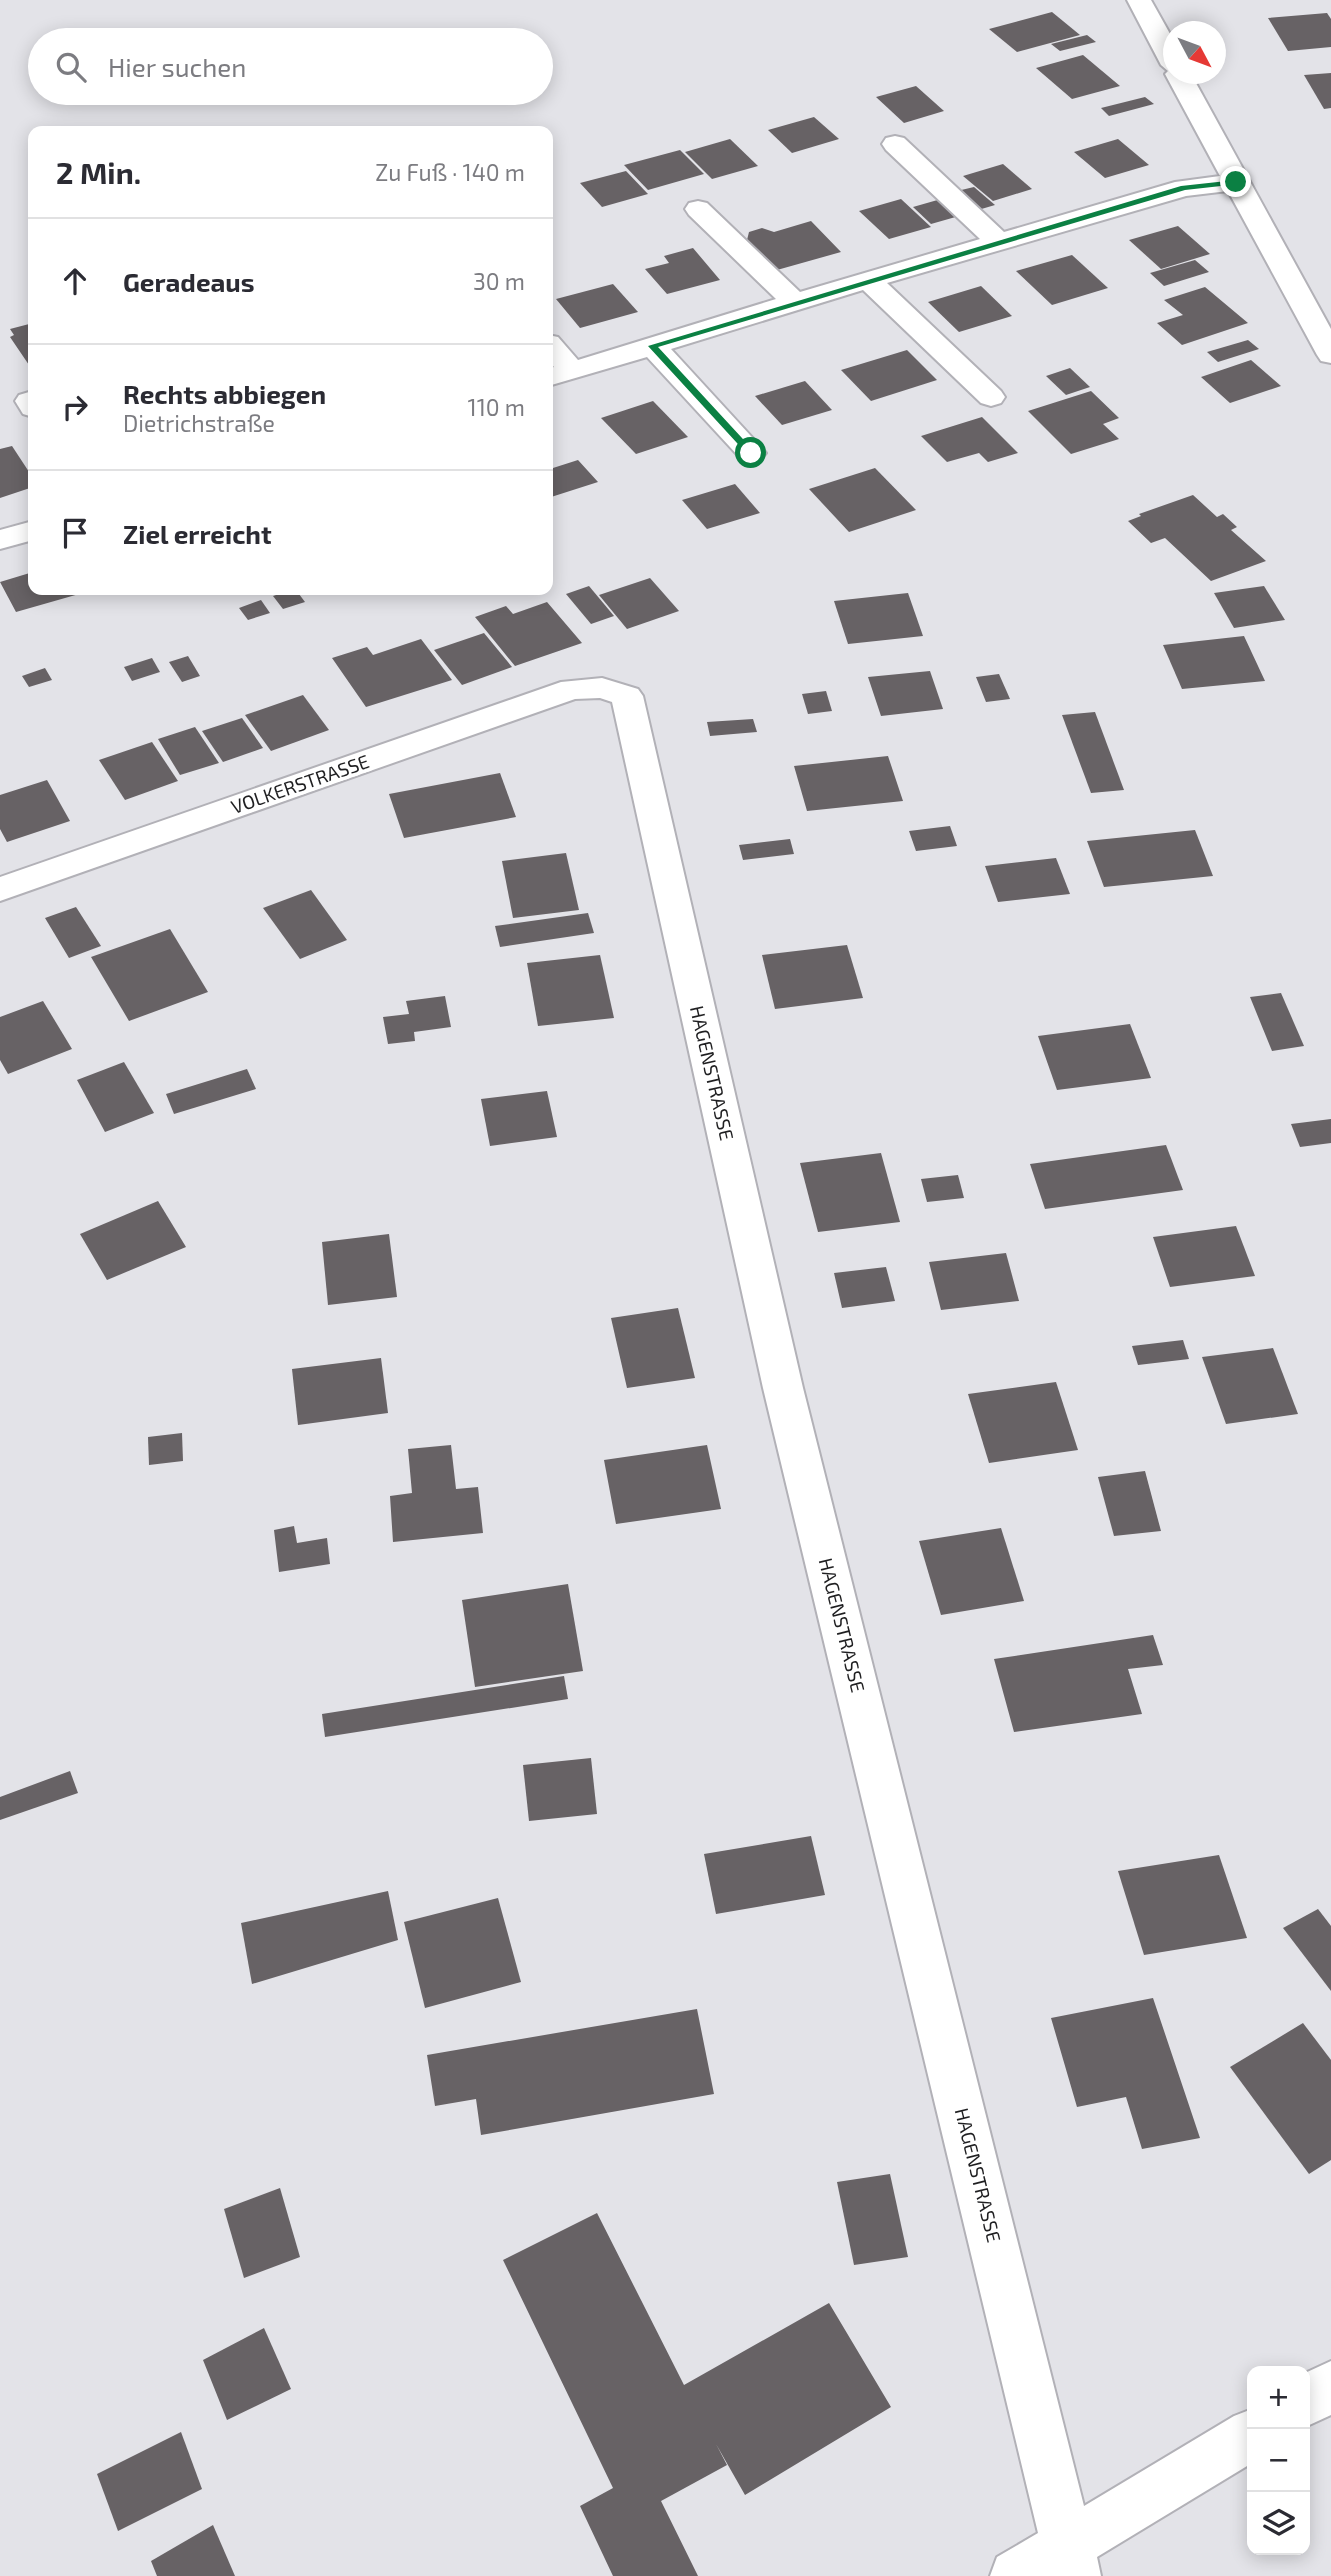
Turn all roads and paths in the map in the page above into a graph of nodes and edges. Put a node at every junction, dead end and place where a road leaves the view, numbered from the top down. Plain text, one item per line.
1 (1139, 0) edge
2 (1163, 45) edge
3 (1183, 84) edge
4 (895, 144) dead end
5 (1236, 182) junction
6 (698, 209) dead end
7 (998, 241) junction
8 (868, 280) junction
9 (794, 302) junction
10 (653, 346) junction
11 (1331, 355) edge
12 (553, 356) edge
13 (560, 375) edge
14 (991, 397) dead end
15 (751, 453) dead end
16 (28, 532) edge
17 (0, 540) edge
18 (602, 688) joint
19 (0, 889) edge
20 (1331, 2386) edge
21 (1310, 2399) edge
22 (1247, 2438) edge
23 (1072, 2560) edge
24 (1016, 2576) edge

1 - 2 street
3 - 5 street
4 - 7 street
5 - 7 street
5 - 11 street
6 - 9 street
7 - 8 street
8 - 9 street
8 - 14 street
9 - 10 street
10 - 13 street
10 - 15 street
12 - 13 street
16 - 17 street
18 - 19 street, VOLKERSTRASSE
18 - 23 street, HAGENSTRASSE
20 - 21 street
22 - 23 street
23 - 24 street

